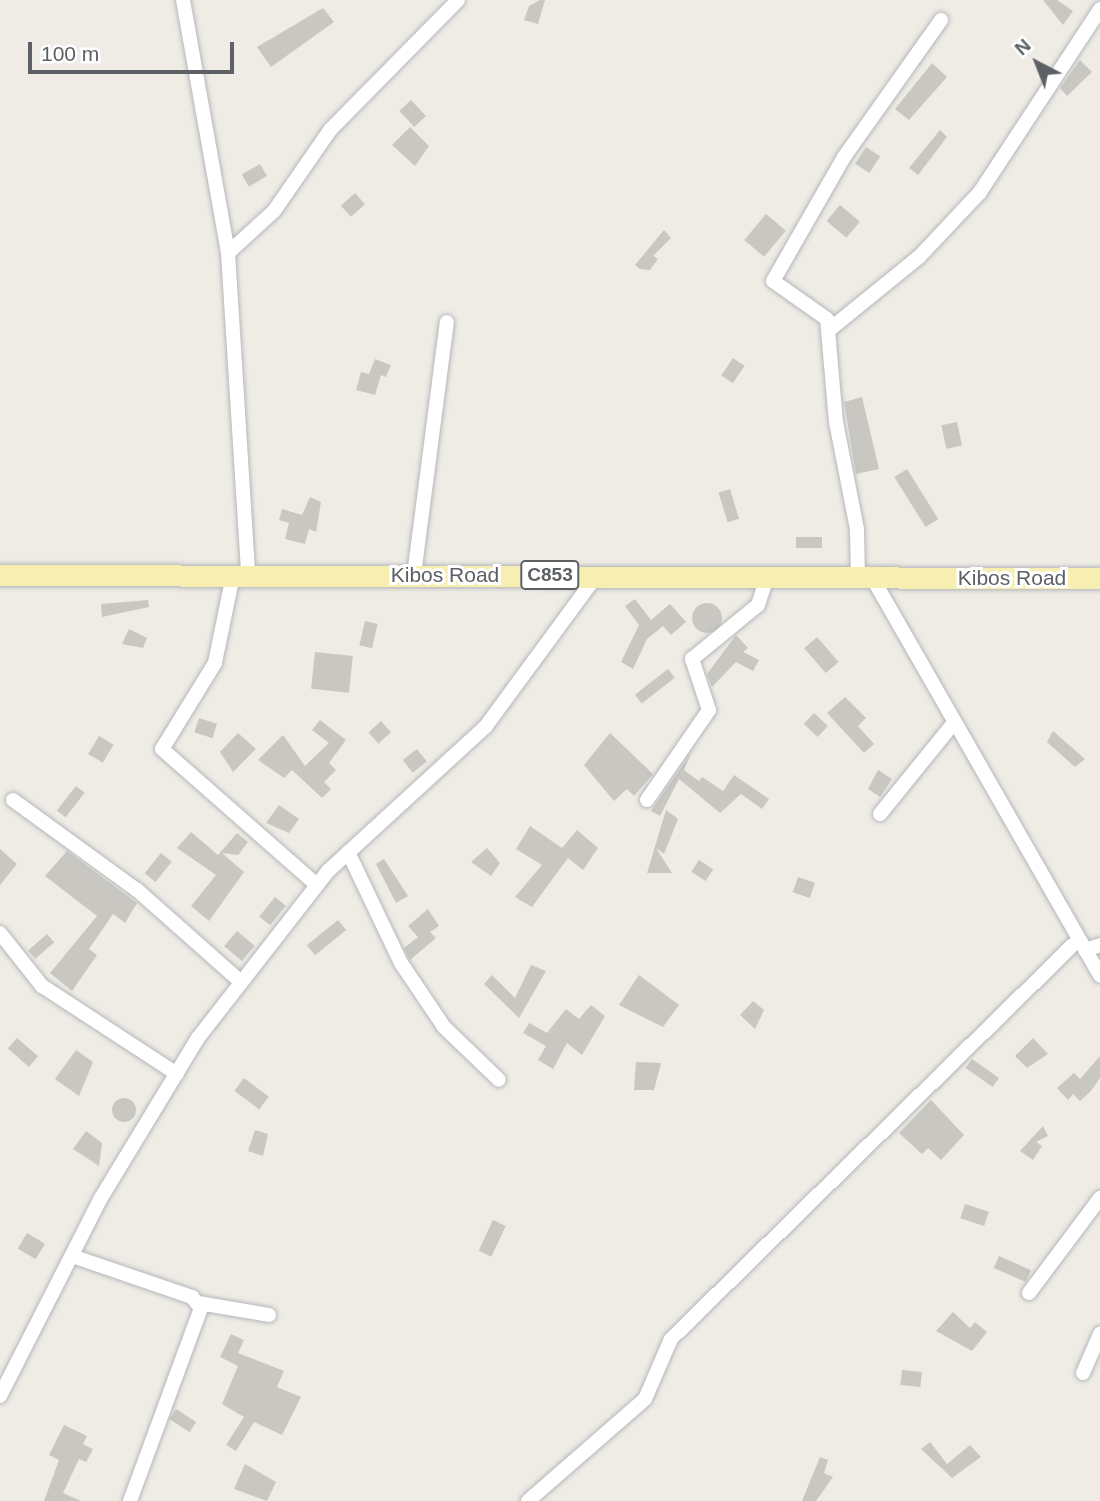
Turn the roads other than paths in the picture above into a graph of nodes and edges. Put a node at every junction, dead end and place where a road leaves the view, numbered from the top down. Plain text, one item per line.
1 (183, 0) edge
2 (458, 0) edge
3 (1100, 9) edge
4 (941, 20) dead end
5 (228, 253) junction
6 (447, 322) dead end
7 (829, 330) junction
8 (0, 575) edge
9 (240, 575) junction
10 (414, 575) junction
11 (597, 575) junction
12 (767, 577) junction
13 (1100, 578) edge
14 (866, 579) junction
15 (953, 724) junction
16 (13, 800) dead end
17 (647, 800) dead end
18 (880, 814) dead end
19 (348, 852) junction
20 (317, 885) junction
21 (0, 933) edge
22 (1082, 945) junction
23 (1100, 945) edge
24 (1100, 976) edge
25 (242, 982) junction
26 (177, 1074) junction
27 (499, 1080) dead end
28 (1100, 1198) edge
29 (75, 1257) junction
30 (1029, 1293) dead end
31 (199, 1303) junction
32 (269, 1315) dead end
33 (1100, 1334) edge
34 (1083, 1373) dead end
35 (0, 1396) edge
36 (130, 1501) edge
37 (528, 1501) edge

1 - 5 street
2 - 5 street
3 - 7 street
4 - 7 street
5 - 9 street
6 - 10 street
7 - 14 street
8 - 9 main road, Kibos Road / C853
9 - 10 main road, Kibos Road / C853
9 - 20 street
10 - 11 main road, Kibos Road / C853
11 - 12 main road, Kibos Road / C853
11 - 19 street
12 - 14 main road, Kibos Road / C853
12 - 17 street
13 - 14 main road, Kibos Road / C853
14 - 15 street
15 - 18 street
15 - 22 street
16 - 25 street
19 - 20 street
19 - 27 street
20 - 25 street
21 - 26 street
22 - 23 street
22 - 24 street
22 - 37 street
25 - 26 street
26 - 29 street
28 - 30 street
29 - 31 street
29 - 35 street
31 - 32 street
31 - 36 street
33 - 34 street

